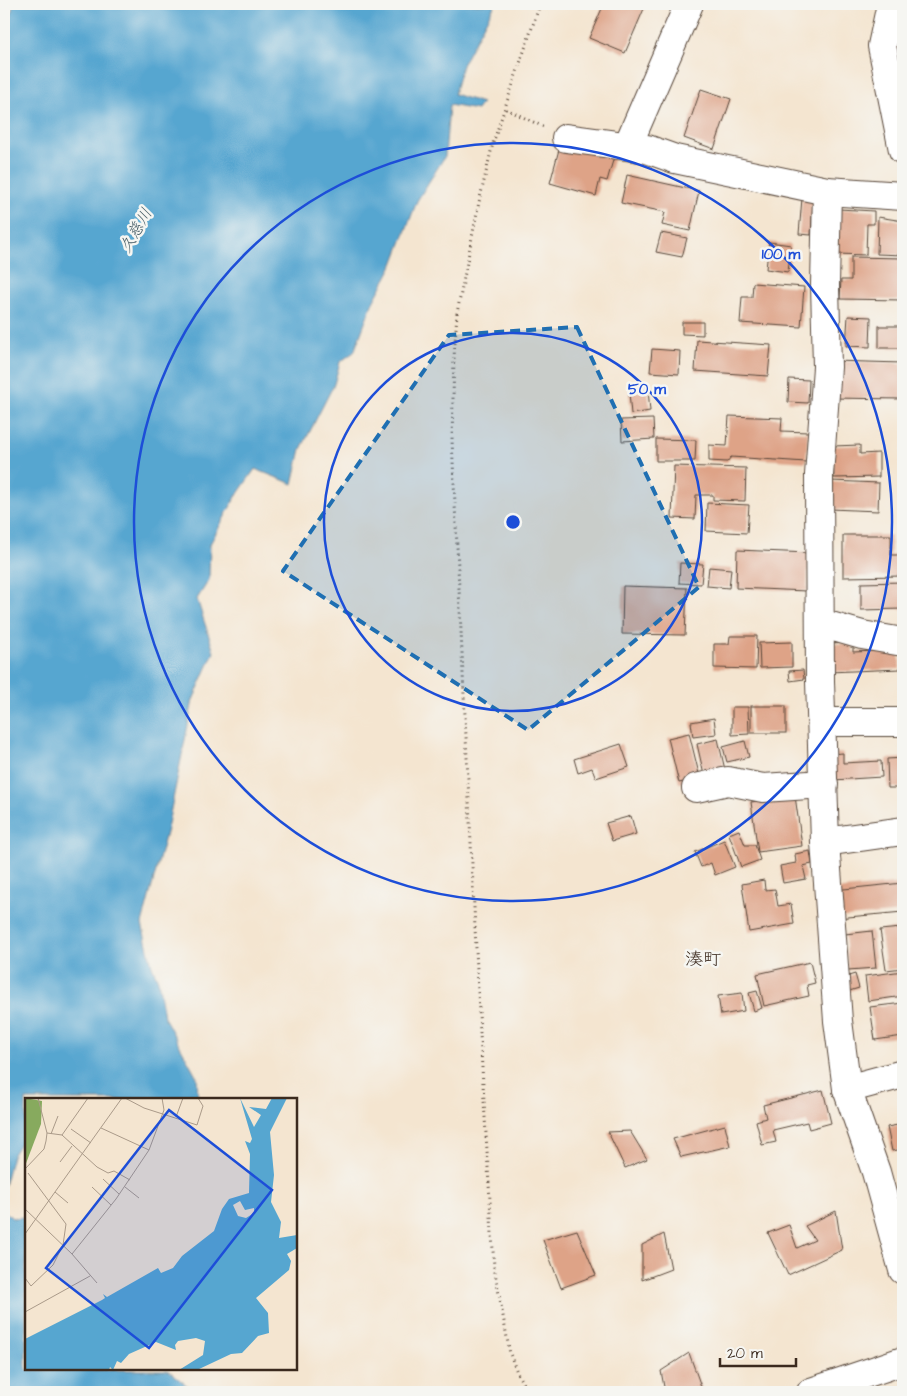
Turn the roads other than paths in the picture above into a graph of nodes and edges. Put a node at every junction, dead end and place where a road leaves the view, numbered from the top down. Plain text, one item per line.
1 (689, 4) edge
2 (891, 4) edge
3 (566, 138) road end
4 (628, 145) junction
5 (903, 150) edge
6 (827, 191) junction
7 (903, 196) edge
8 (820, 623) junction
9 (903, 642) edge
10 (822, 722) junction
11 (903, 722) edge
12 (824, 784) junction
13 (696, 788) dead end
14 (903, 831) edge
15 (825, 842) junction
16 (903, 1074) edge
17 (847, 1089) junction
18 (903, 1270) edge
19 (903, 1360) edge
20 (812, 1392) edge

1 - 4 street
2 - 5 street
3 - 4 street
4 - 6 street
6 - 7 street
6 - 8 street
8 - 9 street
8 - 10 street
10 - 11 street
10 - 12 street
12 - 13 street
12 - 15 street
14 - 15 street
15 - 17 street
16 - 17 street
17 - 18 street
19 - 20 street

